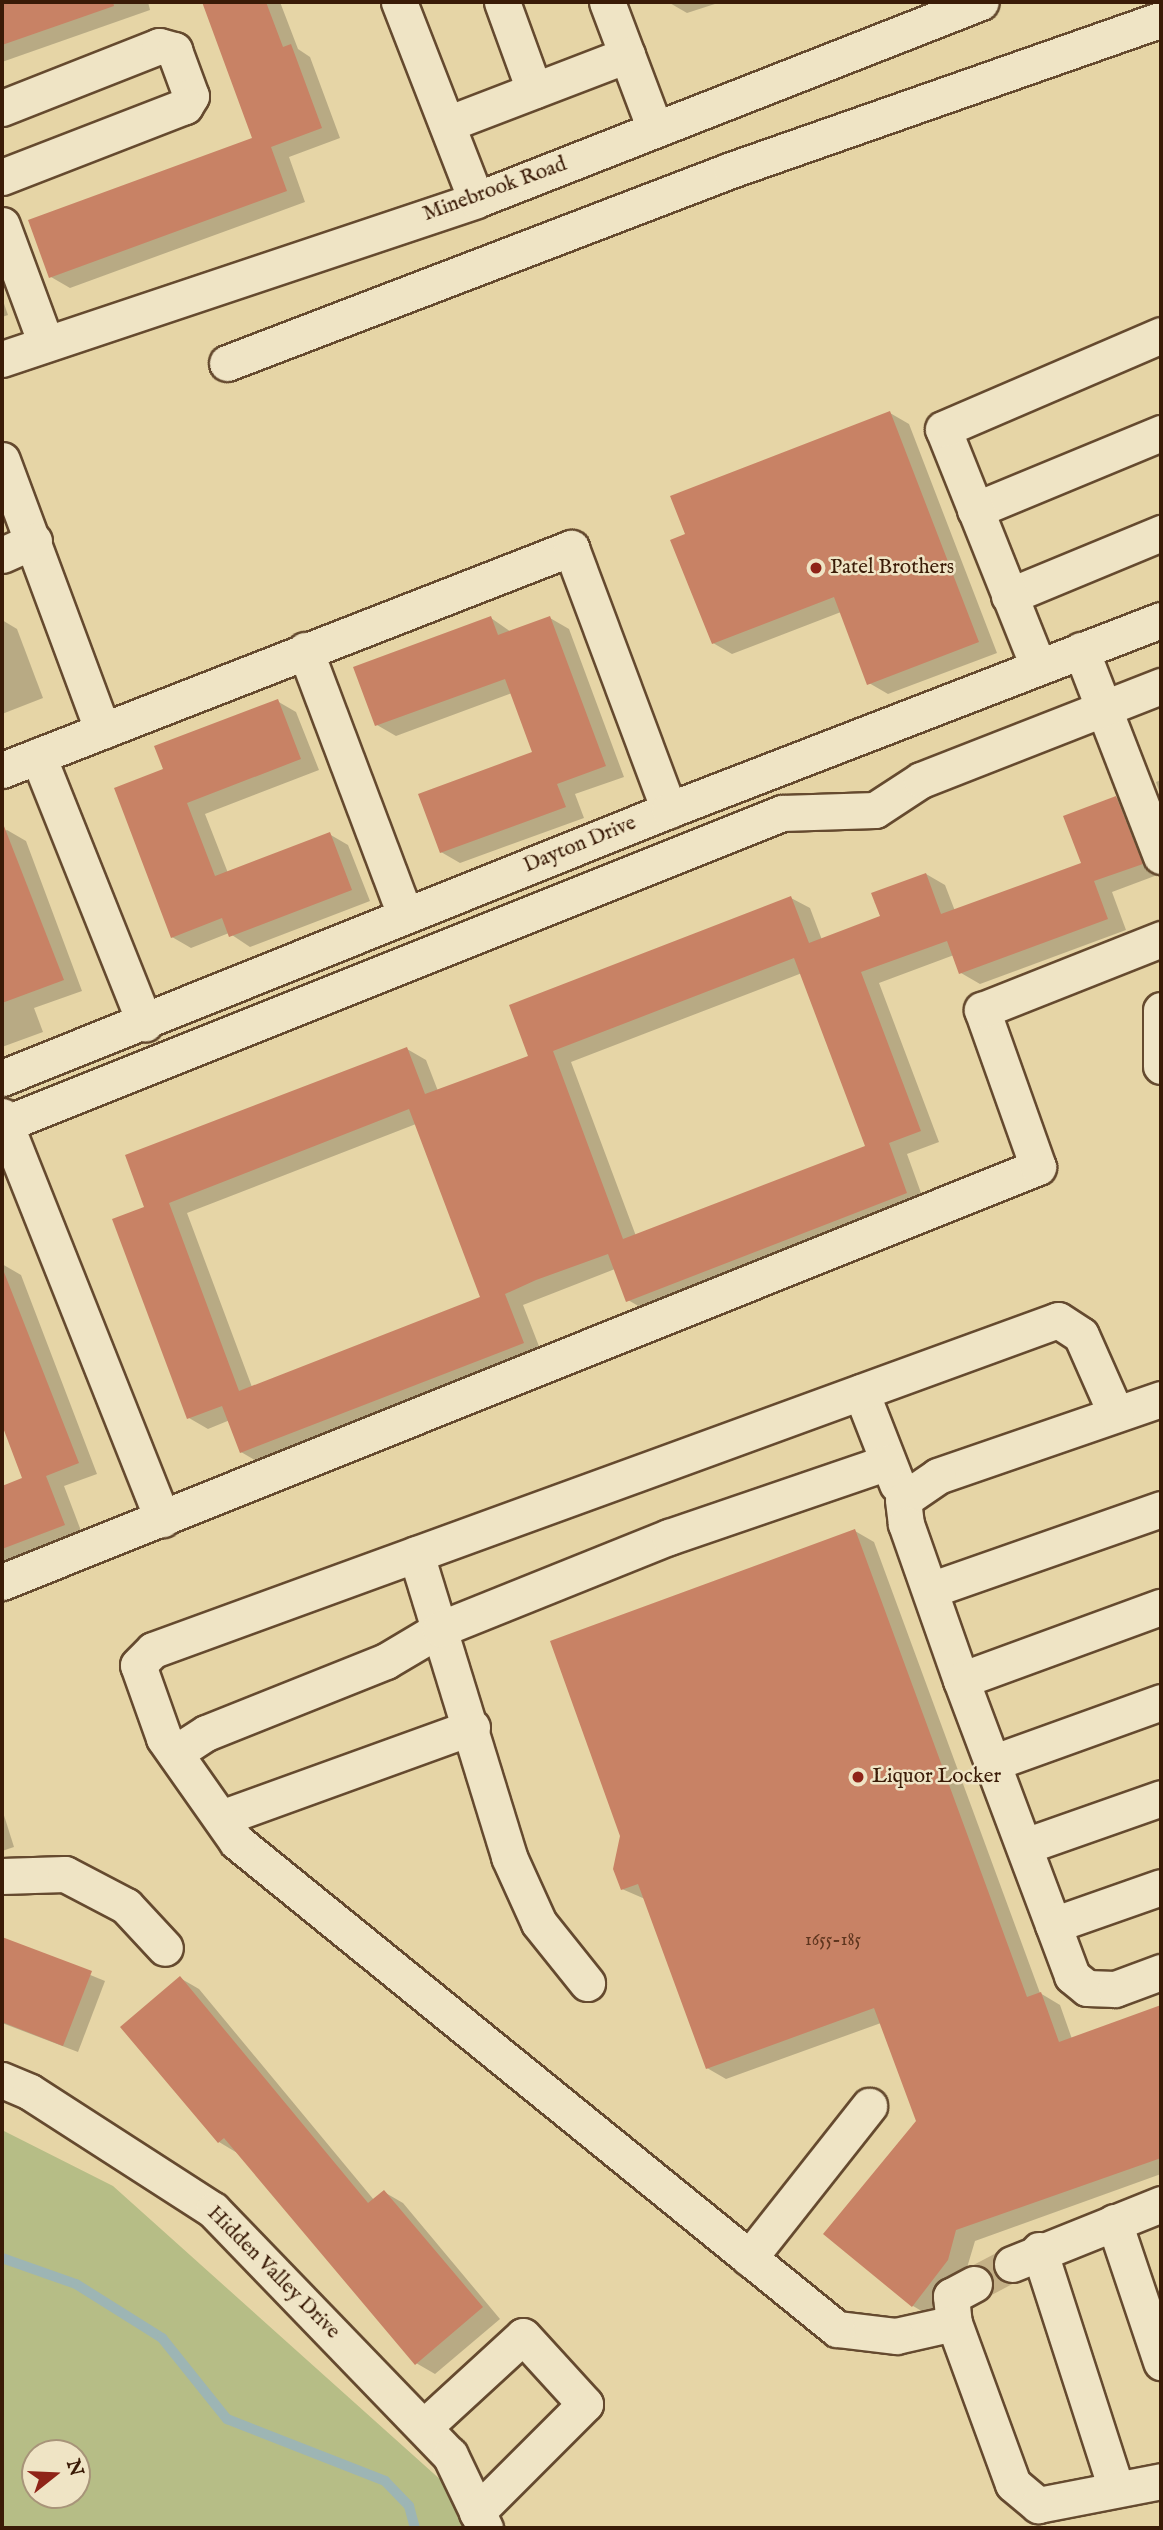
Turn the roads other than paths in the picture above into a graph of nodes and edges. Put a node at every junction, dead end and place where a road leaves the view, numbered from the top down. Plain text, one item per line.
1 (399, 2) edge
2 (502, 2) edge
3 (607, 2) edge
4 (981, 2) edge
5 (1161, 19) edge
6 (627, 55) junction
7 (534, 90) junction
8 (2, 108) edge
9 (447, 124) junction
10 (655, 129) junction
11 (2, 177) edge
12 (476, 200) junction
13 (2, 225) edge
14 (1161, 335) edge
15 (45, 341) junction
16 (2, 359) edge
17 (228, 363) dead end
18 (1161, 433) edge
19 (2, 460) edge
20 (975, 510) junction
21 (1161, 533) edge
22 (34, 541) junction
23 (2, 555) edge
24 (1009, 596) junction
25 (1161, 620) edge
26 (305, 650) junction
27 (1081, 650) junction
28 (1038, 666) junction
29 (1161, 686) edge
30 (1103, 708) junction
31 (103, 732) junction
32 (38, 756) junction
33 (2, 770) edge
34 (669, 810) junction
35 (1161, 856) edge
36 (405, 915) junction
37 (1161, 939) edge
38 (1161, 1010) edge
39 (145, 1023) junction
40 (1161, 1066) edge
41 (2, 1078) edge
42 (3, 1122) edge
43 (861, 1392) junction
44 (1161, 1399) edge
45 (1116, 1414) junction
46 (888, 1462) junction
47 (903, 1500) junction
48 (1161, 1509) edge
49 (162, 1519) junction
50 (416, 1554) junction
51 (2, 1582) edge
52 (930, 1590) junction
53 (1161, 1607) edge
54 (440, 1629) junction
55 (961, 1680) junction
56 (1161, 1702) edge
57 (472, 1727) junction
58 (174, 1753) junction
59 (992, 1763) junction
60 (1161, 1798) edge
61 (221, 1818) junction
62 (1025, 1846) junction
63 (2, 1876) edge
64 (1161, 1887) edge
65 (1054, 1925) junction
66 (165, 1948) dead end
67 (1161, 1972) edge
68 (587, 1983) dead end
69 (2, 2080) edge
70 (869, 2106) dead end
71 (1161, 2204) edge
72 (1114, 2222) junction
73 (749, 2258) junction
74 (974, 2284) tunnel mouth
75 (954, 2323) junction
76 (1161, 2362) edge
77 (424, 2427) junction
78 (1161, 2481) edge
79 (1116, 2488) junction
80 (481, 2520) edge

1 - 9 street
2 - 7 street
3 - 6 street
4 - 10 street, Minebrook Road
5 - 17 street
6 - 7 street
6 - 10 street
7 - 9 street
8 - 11 street
9 - 12 street
10 - 12 street, Minebrook Road
12 - 15 street, Minebrook Road
13 - 15 street
14 - 20 street
15 - 16 street, Minebrook Road
18 - 20 street
19 - 22 street
20 - 24 street
21 - 24 street
22 - 23 street
22 - 31 street
24 - 28 street
25 - 27 street, Dayton Drive
26 - 31 street
26 - 34 street
26 - 36 street
27 - 28 street, Dayton Drive
27 - 30 street
28 - 34 street, Dayton Drive
29 - 30 street
30 - 35 street
30 - 42 street
31 - 32 street
32 - 33 street
32 - 39 street
34 - 36 street, Dayton Drive
36 - 39 street, Dayton Drive
37 - 49 street
38 - 40 street
39 - 41 street, Dayton Drive
42 - 49 street
43 - 45 street
43 - 46 street
43 - 50 street
44 - 45 street
45 - 47 street
46 - 47 street
46 - 54 street
47 - 52 street
48 - 52 street
49 - 51 street
50 - 54 street
50 - 58 street
52 - 55 street
53 - 55 street
54 - 57 street
54 - 58 street
55 - 59 street
56 - 59 street
57 - 61 street
57 - 68 street
58 - 61 street
59 - 62 street
60 - 62 street
61 - 73 street
62 - 65 street
63 - 66 street
64 - 65 street
65 - 67 street
69 - 77 street, Hidden Valley Drive
70 - 73 street
71 - 72 street
72 - 76 street
72 - 79 street
73 - 75 street
74 - 75 street
75 - 79 street
77 - 80 street, Hidden Valley Drive
77 - 80 street
78 - 79 street

